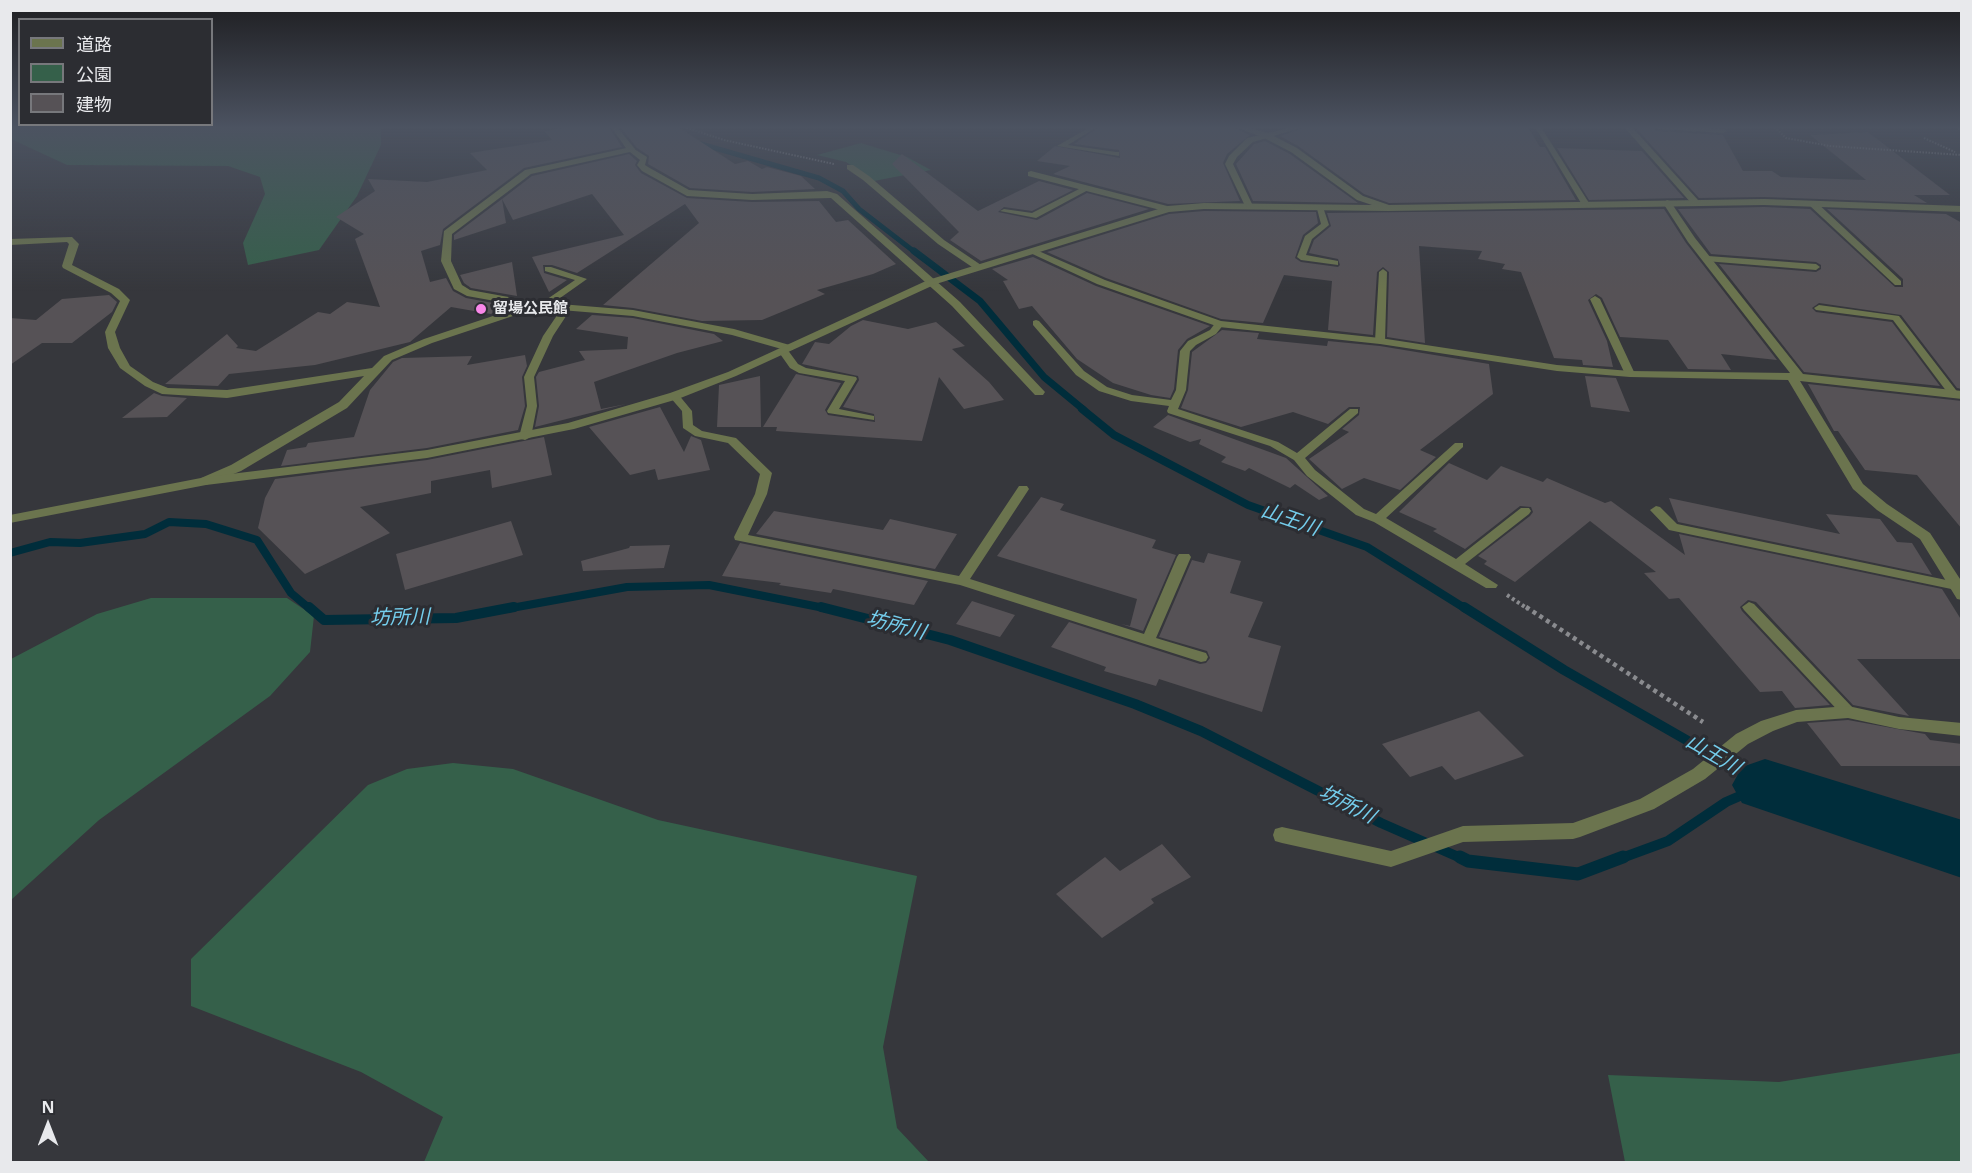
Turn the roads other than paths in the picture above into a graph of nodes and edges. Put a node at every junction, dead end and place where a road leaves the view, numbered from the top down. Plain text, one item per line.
1 (515, 182) edge
2 (667, 182) edge
3 (870, 182) edge
4 (1059, 182) edge
5 (1237, 182) edge
6 (1338, 182) edge
7 (1572, 182) edge
8 (1677, 182) edge
9 (1086, 189) junction
10 (1695, 202) junction
11 (1585, 203) junction
12 (1667, 203) junction
13 (1812, 203) junction
14 (1249, 206) junction
15 (1319, 207) junction
16 (1388, 208) junction
17 (1168, 209) junction
18 (1962, 209) edge
19 (1004, 211) dead end
20 (10, 242) edge
21 (1031, 252) junction
22 (1708, 259) junction
23 (1335, 263) dead end
24 (978, 267) junction
25 (1816, 267) dead end
26 (548, 269) dead end
27 (1383, 272) dead end
28 (932, 282) junction
29 (1898, 283) dead end
30 (1595, 299) dead end
31 (540, 306) junction
32 (567, 307) junction
33 (1820, 308) dead end
34 (1036, 323) dead end
35 (1219, 324) junction
36 (1380, 341) junction
37 (786, 349) junction
38 (374, 371) junction
39 (1630, 374) junction
40 (1795, 377) junction
41 (1039, 392) dead end
42 (1958, 395) edge
43 (674, 396) junction
44 (1175, 404) junction
45 (1354, 411) dead end
46 (870, 418) dead end
47 (525, 437) junction
48 (1459, 445) dead end
49 (1298, 458) junction
50 (206, 481) junction
51 (1023, 489) dead end
52 (1656, 510) dead end
53 (1525, 511) dead end
54 (10, 519) edge
55 (1378, 519) junction
56 (1184, 557) dead end
57 (1456, 565) junction
58 (962, 581) junction
59 (1491, 585) road end
60 (1959, 590) edge
61 (1749, 607) dead end
62 (1148, 640) junction
63 (1201, 657) dead end
64 (1848, 712) junction
65 (1962, 730) edge
66 (1282, 835) dead end

1 - 31 street
2 - 28 street
3 - 24 lane
4 - 9 street
5 - 14 street
6 - 16 street
7 - 11 lane
8 - 10 street
9 - 17 street
9 - 19 lane
10 - 12 street
10 - 13 street
11 - 12 street
11 - 16 street
12 - 22 street
13 - 18 street
13 - 29 lane
14 - 15 street
14 - 17 street
15 - 16 street
15 - 23 lane
17 - 21 street
20 - 38 street
21 - 24 street
21 - 35 street
22 - 25 lane
22 - 40 street
24 - 28 street
26 - 31 lane
27 - 36 lane
28 - 37 street
28 - 41 street
30 - 39 lane
31 - 32 street
31 - 38 street
32 - 37 street
32 - 47 lane
33 - 42 lane
34 - 44 lane
35 - 36 street
35 - 44 lane
36 - 39 street
37 - 43 street
37 - 46 lane
38 - 50 street
39 - 40 street
40 - 42 street
40 - 60 street
43 - 47 street
43 - 58 lane
44 - 49 lane
45 - 49 lane
47 - 50 street
48 - 55 lane
49 - 55 lane
50 - 54 street
51 - 58 lane
52 - 60 lane
53 - 57 lane
55 - 57 lane
56 - 62 lane
57 - 59 lane
58 - 62 lane
61 - 64 lane
62 - 63 lane
64 - 65 street
64 - 66 street

